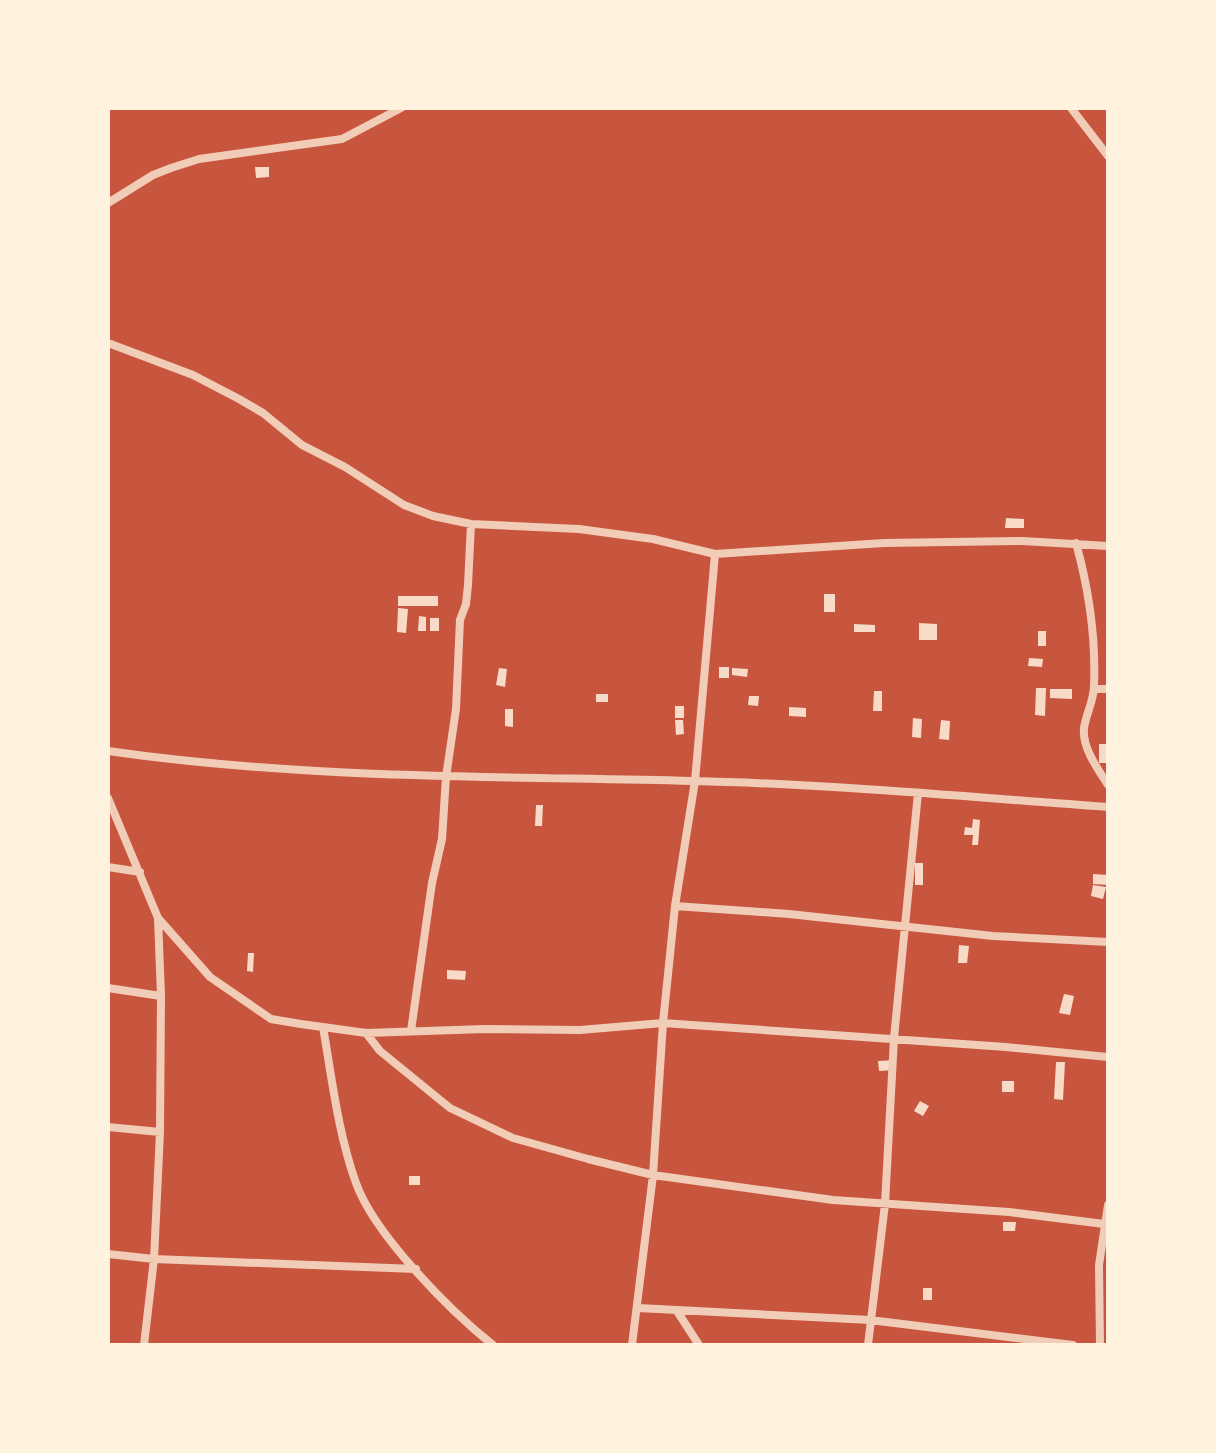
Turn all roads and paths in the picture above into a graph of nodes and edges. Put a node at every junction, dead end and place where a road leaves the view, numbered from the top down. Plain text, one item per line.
1 (401, 108) edge
2 (1071, 108) edge
3 (1108, 156) edge
4 (108, 203) edge
5 (108, 343) edge
6 (471, 524) junction
7 (1076, 543) junction
8 (1108, 546) edge
9 (715, 554) junction
10 (1095, 689) junction
11 (1108, 689) edge
12 (108, 751) edge
13 (446, 777) junction
14 (695, 781) junction
15 (1108, 785) edge
16 (918, 793) junction
17 (108, 798) edge
18 (1108, 807) edge
19 (108, 867) edge
20 (140, 872) junction
21 (675, 906) junction
22 (158, 918) junction
23 (904, 925) junction
24 (1108, 942) edge
25 (108, 988) edge
26 (161, 996) junction
27 (663, 1023) junction
28 (323, 1027) junction
29 (411, 1031) junction
30 (366, 1033) junction
31 (894, 1038) junction
32 (1108, 1057) edge
33 (108, 1127) edge
34 (160, 1132) junction
35 (653, 1175) junction
36 (885, 1204) junction
37 (1108, 1205) edge
38 (1104, 1224) junction
39 (108, 1254) edge
40 (154, 1259) junction
41 (416, 1269) junction
42 (638, 1308) junction
43 (677, 1311) junction
44 (870, 1320) junction
45 (144, 1345) edge
46 (493, 1345) edge
47 (632, 1345) edge
48 (699, 1345) edge
49 (868, 1345) edge
50 (1073, 1345) edge
51 (1100, 1345) edge

1 - 4 street
2 - 3 street
5 - 6 street
6 - 9 street
6 - 13 street
7 - 8 street
7 - 9 street
7 - 10 street
9 - 14 street
10 - 11 street
10 - 15 street
12 - 13 street
13 - 14 street
13 - 29 street
14 - 16 street
14 - 21 street
16 - 18 street
16 - 23 street
17 - 20 street
19 - 20 street
20 - 22 street
21 - 23 street
21 - 27 street
22 - 26 street
22 - 28 street
23 - 24 street
23 - 31 street
25 - 26 street
26 - 34 street
27 - 29 street
27 - 31 street
27 - 35 street
28 - 30 street
28 - 41 street
29 - 30 street
30 - 35 street
31 - 32 street
31 - 36 street
33 - 34 street
34 - 40 street
35 - 36 street
35 - 42 street
36 - 38 street
36 - 44 street
37 - 38 street
38 - 51 street
39 - 40 street
40 - 41 street
40 - 45 street
41 - 46 street
42 - 43 street
42 - 47 street
43 - 44 street
43 - 48 street
44 - 49 street
44 - 50 street

